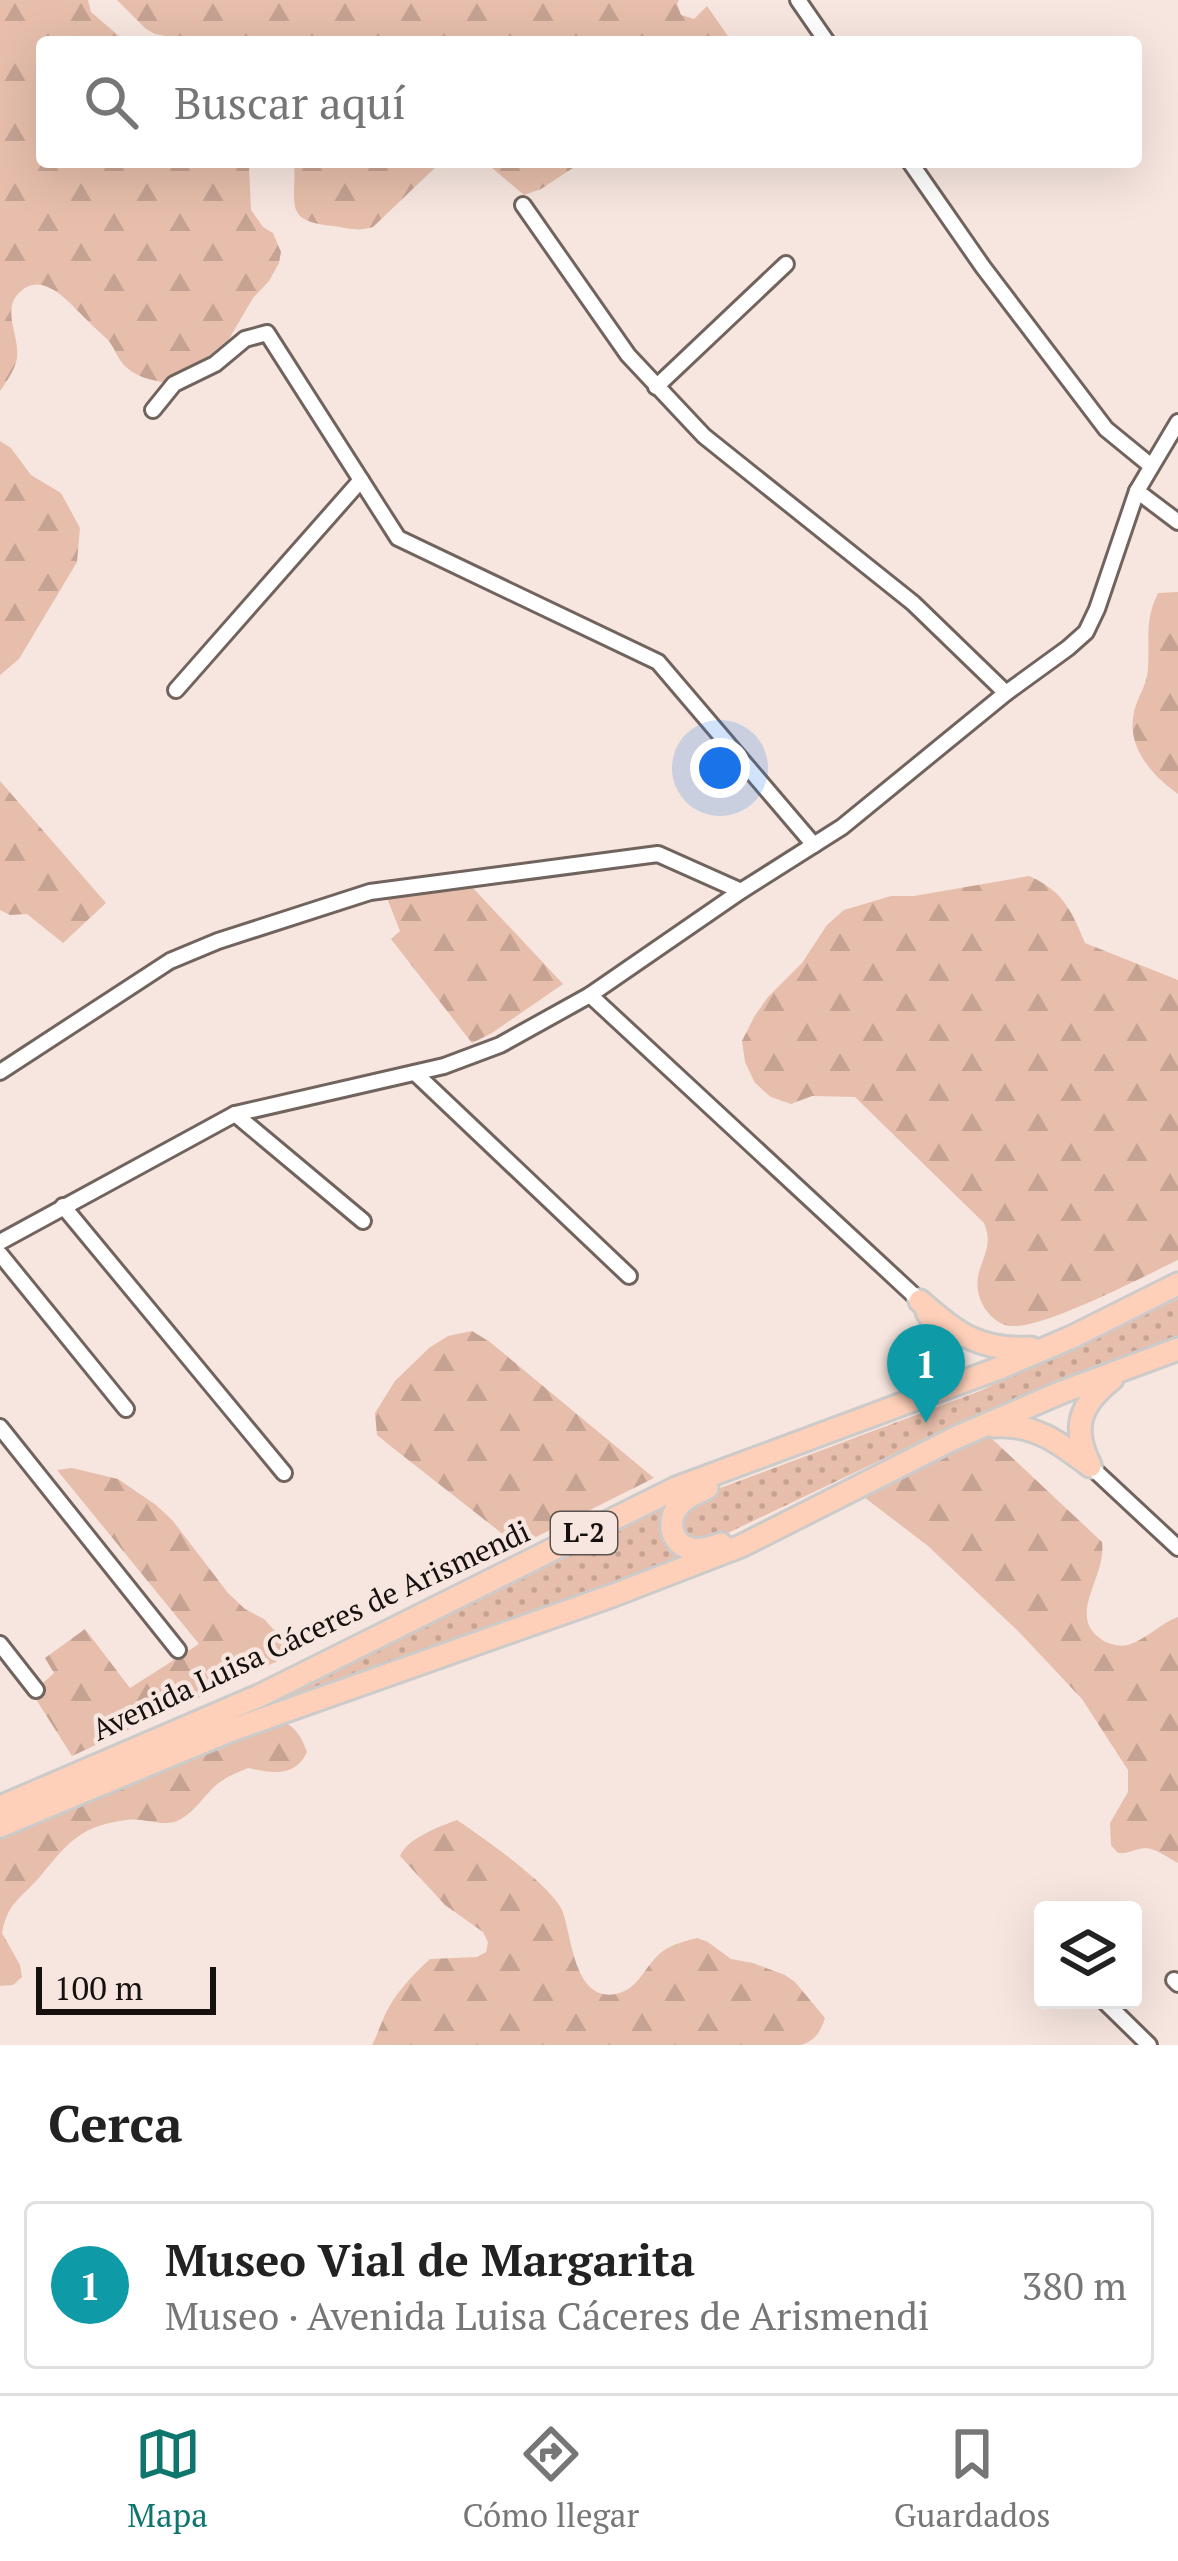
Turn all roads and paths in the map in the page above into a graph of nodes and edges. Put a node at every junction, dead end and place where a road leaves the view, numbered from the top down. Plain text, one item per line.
1 (798, 0) edge
2 (823, 36) edge
3 (914, 168) edge
4 (523, 205) dead end
5 (785, 263) dead end
6 (656, 387) junction
7 (153, 410) dead end
8 (1178, 422) edge
9 (1150, 465) junction
10 (361, 480) junction
11 (1137, 490) junction
12 (1178, 522) edge
13 (176, 690) dead end
14 (1006, 693) junction
15 (814, 845) junction
16 (741, 892) junction
17 (590, 995) junction
18 (0, 1072) edge
19 (415, 1073) junction
20 (235, 1114) junction
21 (63, 1206) junction
22 (363, 1221) dead end
23 (0, 1242) edge
24 (0, 1254) edge
25 (629, 1276) dead end
26 (1178, 1285) edge
27 (920, 1301) junction
28 (1050, 1347) junction
29 (1178, 1349) edge
30 (1127, 1367) junction
31 (908, 1402) junction
32 (126, 1409) dead end
33 (866, 1417) junction
34 (980, 1426) junction
35 (0, 1427) edge
36 (1090, 1466) junction
37 (284, 1473) dead end
38 (836, 1498) junction
39 (1178, 1548) edge
40 (0, 1644) edge
41 (178, 1650) dead end
42 (37, 1690) dead end
43 (0, 1807) edge
44 (0, 1826) edge
45 (1112, 2009) edge
46 (1149, 2045) edge

1 - 2 street
3 - 9 street
4 - 6 street
5 - 6 street
6 - 14 street
7 - 10 street
8 - 9 street
9 - 11 street
10 - 13 street
10 - 15 street
11 - 12 street
11 - 14 street
14 - 15 street
15 - 16 street
16 - 17 street
16 - 18 street
17 - 19 street
17 - 27 street
19 - 20 street
19 - 25 street
20 - 21 street
20 - 22 street
21 - 23 street
21 - 37 street
24 - 32 street
26 - 28 main road, Avenida Luisa Cáceres de Arismendi / L-2
27 - 28 main road
27 - 31 main road
28 - 31 main road, Avenida Luisa Cáceres de Arismendi / L-2
29 - 30 main road, Avenida Luisa Cáceres de Arismendi / L-2
30 - 34 main road, Avenida Luisa Cáceres de Arismendi / L-2
30 - 36 main road
31 - 33 main road, Avenida Luisa Cáceres de Arismendi / L-2
33 - 38 main road
33 - 43 main road, Avenida Luisa Cáceres de Arismendi / L-2
34 - 36 main road
34 - 38 main road, Avenida Luisa Cáceres de Arismendi / L-2
35 - 41 street
36 - 39 street
38 - 44 main road, Avenida Luisa Cáceres de Arismendi / L-2
40 - 42 street
45 - 46 street

